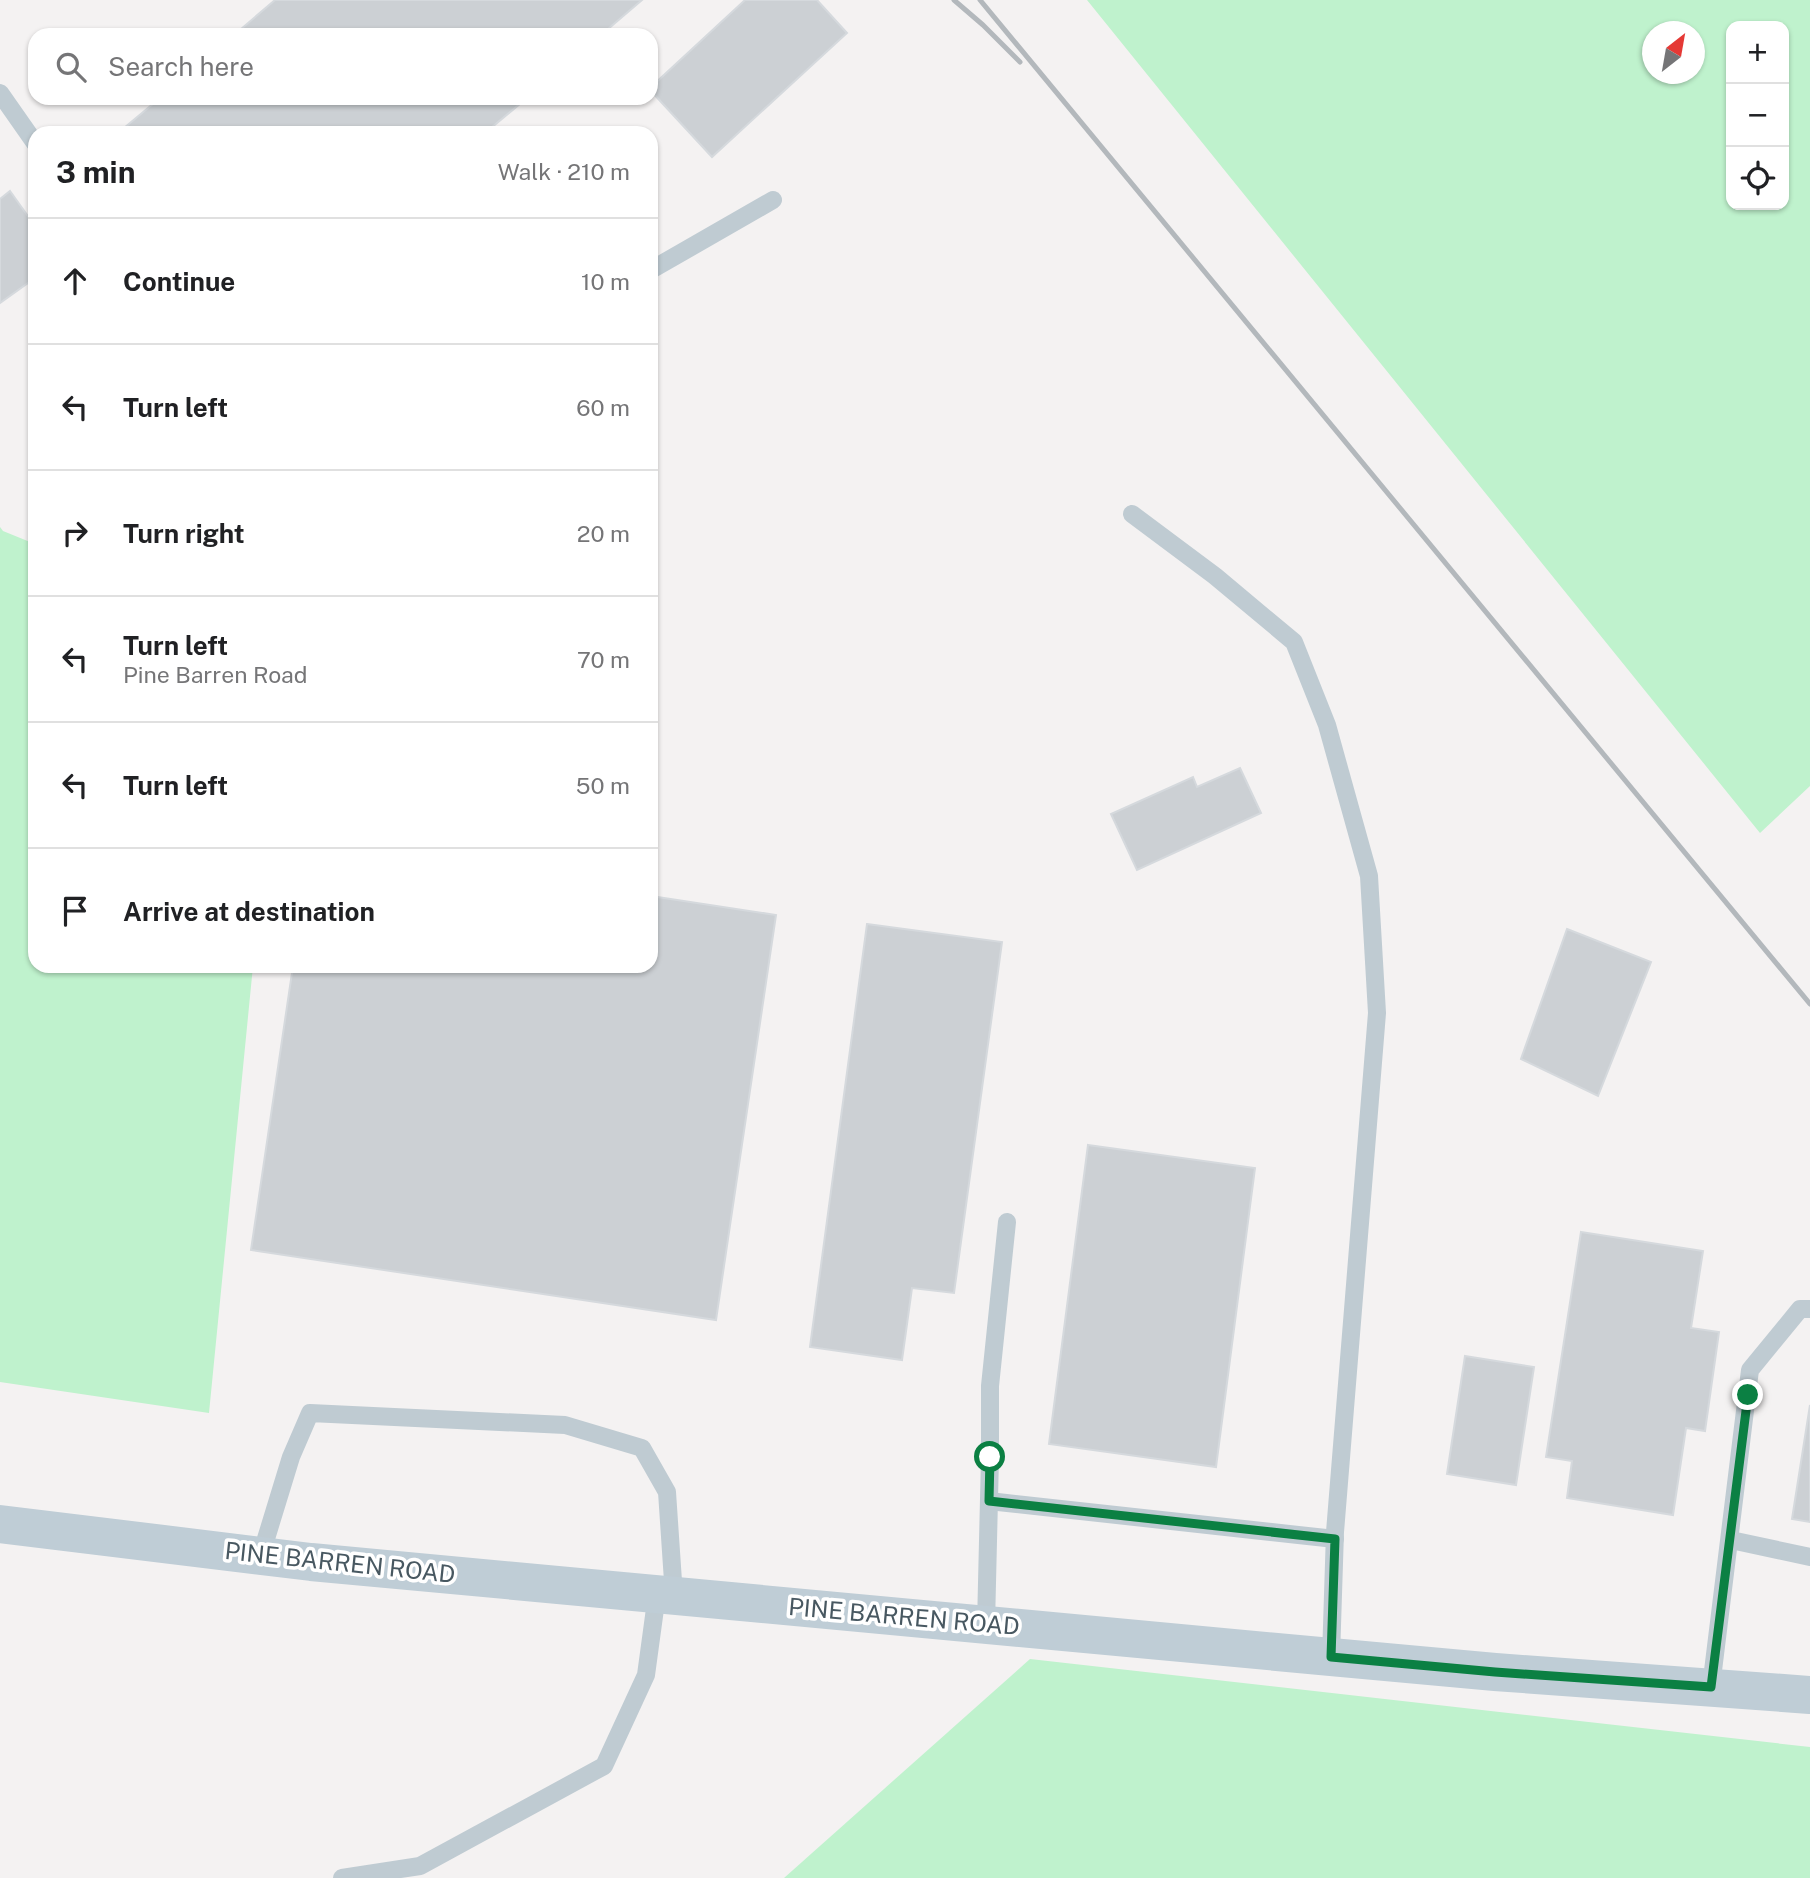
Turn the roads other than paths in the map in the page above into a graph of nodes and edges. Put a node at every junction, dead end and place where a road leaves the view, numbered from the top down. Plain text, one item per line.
1 (0, 93) edge
2 (28, 133) edge
3 (773, 200) dead end
4 (658, 266) edge
5 (1132, 514) dead end
6 (1007, 1222) dead end
7 (1810, 1309) edge
8 (989, 1501) junction
9 (0, 1524) edge
10 (1335, 1539) junction
11 (1731, 1540) junction
12 (261, 1555) junction
13 (1810, 1557) edge
14 (666, 1595) junction
15 (986, 1625) junction
16 (1331, 1657) junction
17 (1711, 1687) junction
18 (1810, 1695) edge
19 (342, 1878) edge

1 - 2 lane
3 - 4 lane
5 - 10 lane
6 - 8 lane
7 - 11 lane
8 - 10 lane
8 - 15 lane
9 - 12 main road, PINE BARREN ROAD
10 - 16 lane
11 - 13 lane
11 - 17 lane
12 - 14 main road, PINE BARREN ROAD
12 - 14 lane
14 - 15 main road, PINE BARREN ROAD
14 - 19 lane
15 - 16 main road, PINE BARREN ROAD
16 - 17 main road, PINE BARREN ROAD
17 - 18 main road, PINE BARREN ROAD

